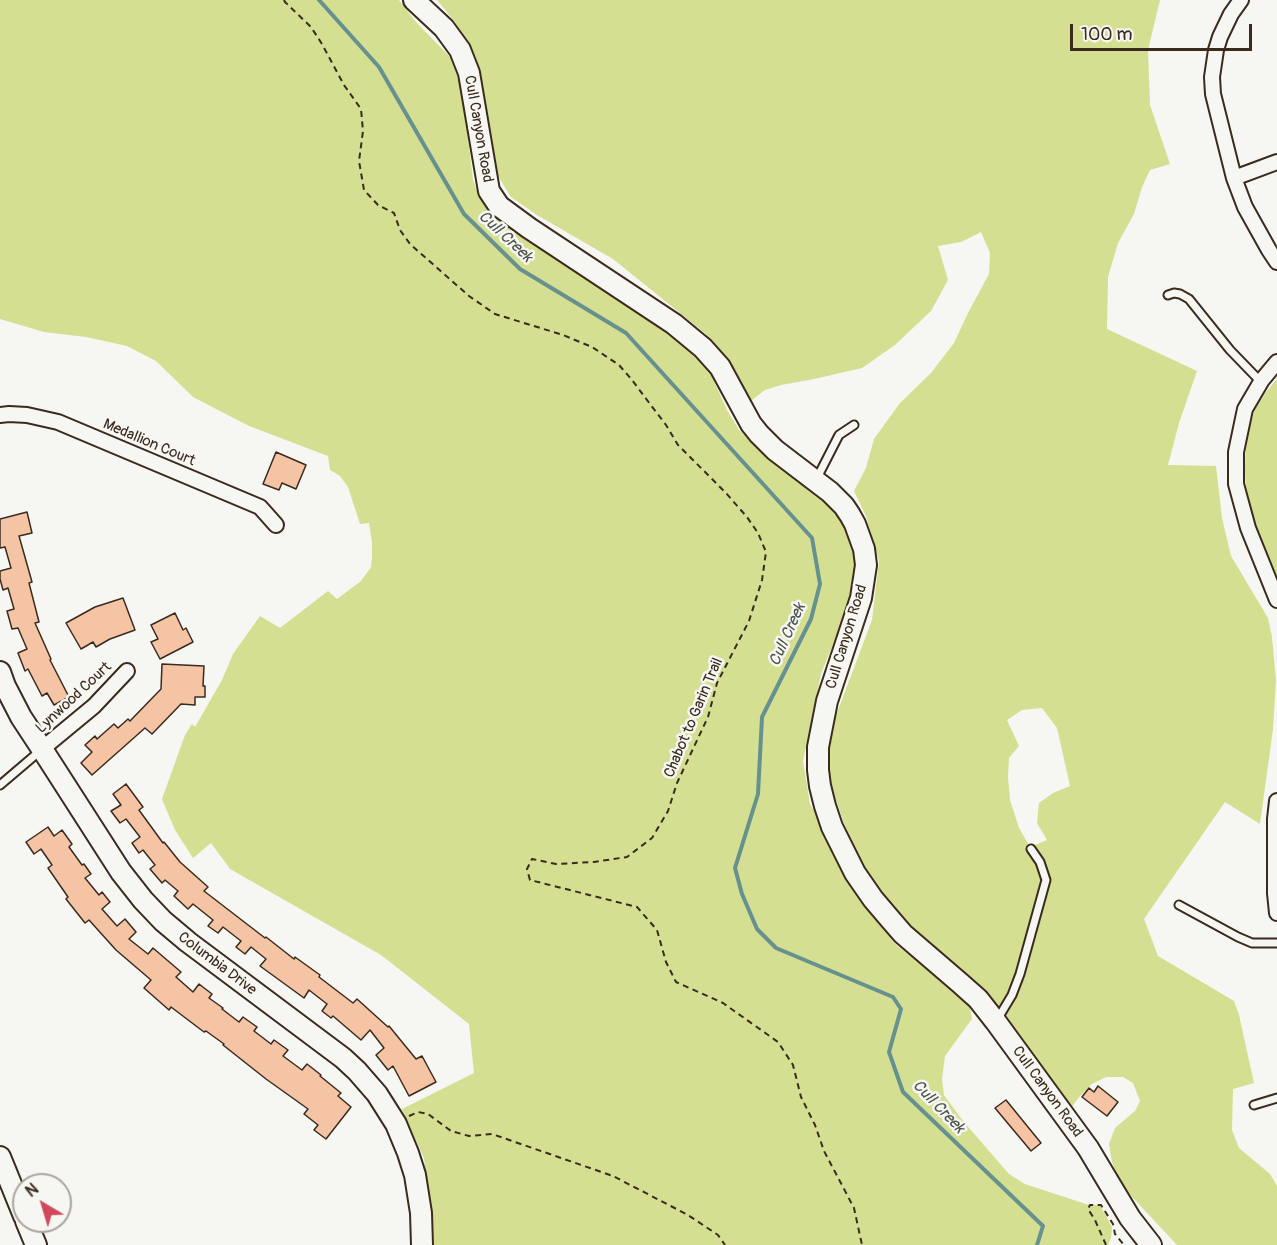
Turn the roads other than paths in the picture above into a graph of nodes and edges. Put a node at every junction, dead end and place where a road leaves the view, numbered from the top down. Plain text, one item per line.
1 (414, 0) edge
2 (1241, 0) edge
3 (1277, 162) edge
4 (1234, 177) junction
5 (1277, 262) edge
6 (1168, 295) dead end
7 (1277, 362) edge
8 (1261, 382) junction
9 (0, 415) edge
10 (854, 425) dead end
11 (816, 480) junction
12 (276, 525) dead end
13 (1277, 600) edge
14 (127, 671) dead end
15 (0, 672) edge
16 (42, 749) junction
17 (0, 785) edge
18 (1277, 801) edge
19 (1031, 849) dead end
20 (1179, 905) dead end
21 (1277, 913) edge
22 (1277, 943) edge
23 (996, 1022) junction
24 (1277, 1098) edge
25 (1254, 1105) dead end
26 (0, 1157) edge
27 (12, 1186) edge
28 (1145, 1243) edge
29 (422, 1245) edge

1 - 11 street, Cull Canyon Road
2 - 4 street
3 - 4 street
4 - 5 street
6 - 8 lane
7 - 8 street
8 - 13 street
9 - 12 street, Medallion Court
10 - 11 lane
11 - 23 street, Cull Canyon Road
14 - 16 street, Lynwood Court
15 - 16 street, Columbia Drive
16 - 17 lane
16 - 29 street, Columbia Drive
18 - 21 street
19 - 23 lane
20 - 22 lane
23 - 28 street, Cull Canyon Road
24 - 25 lane
26 - 27 street

